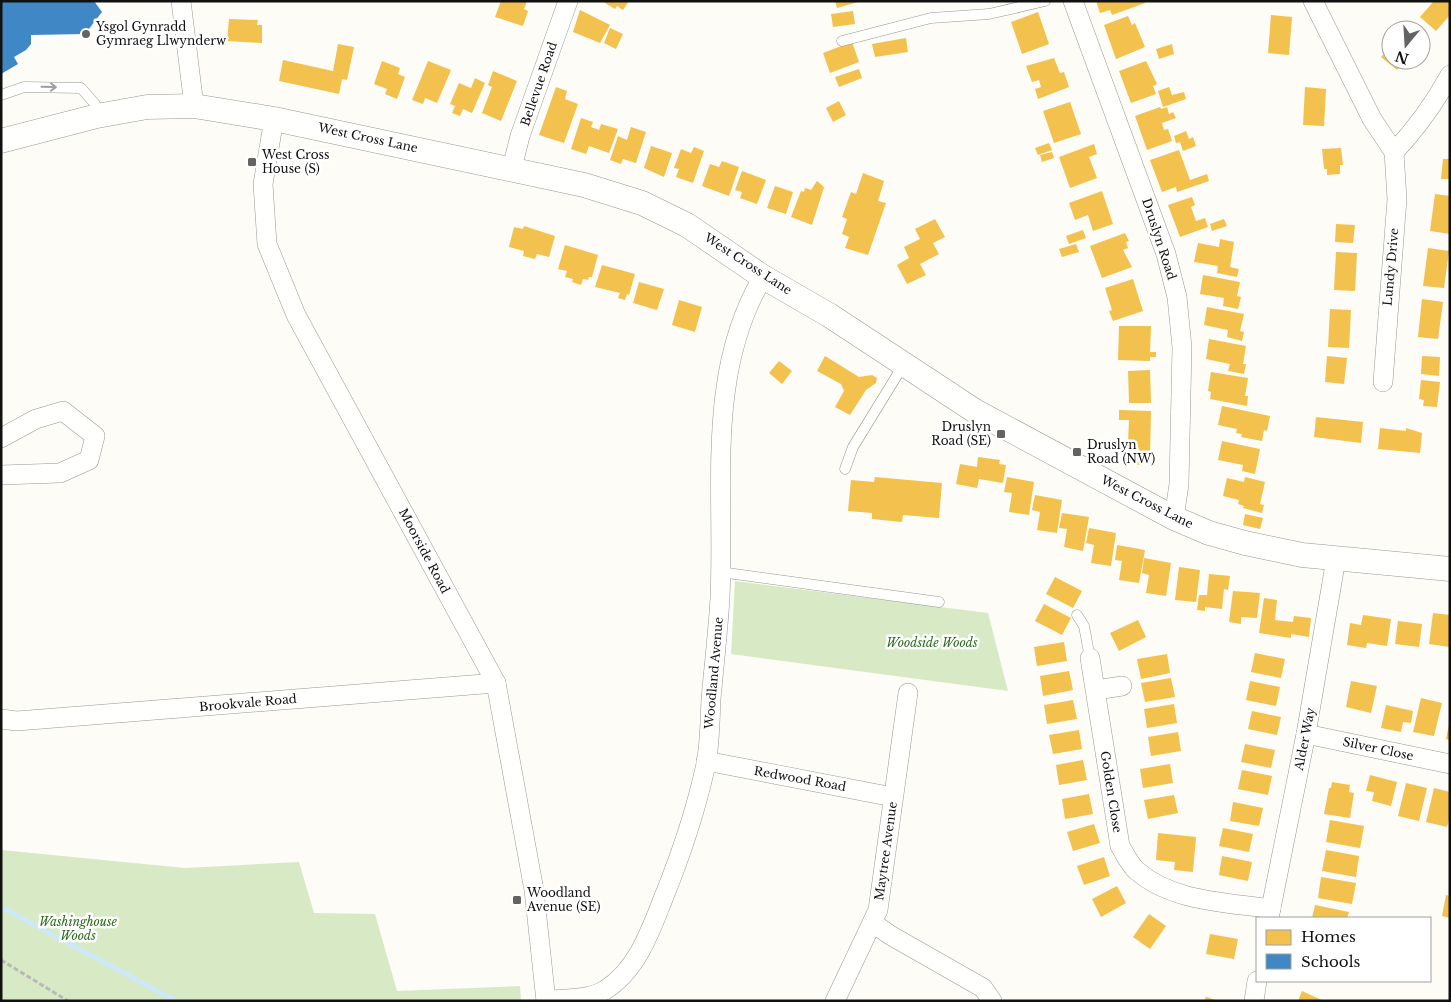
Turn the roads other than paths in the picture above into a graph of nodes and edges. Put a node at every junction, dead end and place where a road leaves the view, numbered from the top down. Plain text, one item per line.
1 (181, 1) edge
2 (568, 1) edge
3 (1045, 1) edge
4 (1073, 1) edge
5 (1313, 1) edge
6 (842, 41) dead end
7 (1450, 75) edge
8 (1, 95) edge
9 (194, 106) junction
10 (97, 116) junction
11 (274, 119) junction
12 (1, 140) edge
13 (1394, 152) junction
14 (512, 168) junction
15 (763, 277) junction
16 (905, 363) junction
17 (1382, 382) dead end
18 (1, 438) edge
19 (845, 469) dead end
20 (1, 475) edge
21 (1174, 518) junction
22 (1336, 558) junction
23 (1450, 569) edge
24 (720, 572) junction
25 (939, 602) dead end
26 (1077, 616) dead end
27 (1090, 658) joint
28 (496, 683) junction
29 (1122, 686) dead end
30 (1096, 690) junction
31 (908, 693) dead end
32 (1, 719) edge
33 (1306, 734) junction
34 (706, 761) junction
35 (1450, 764) edge
36 (893, 797) junction
37 (1270, 914) edge
38 (872, 923) junction
39 (1257, 982) edge
40 (546, 1000) edge
41 (835, 1001) edge
42 (992, 1001) edge
43 (1254, 1001) edge

1 - 9 street
2 - 14 street, Bellevue Road
3 - 6 lane
4 - 21 street, Druslyn Road
5 - 13 street
7 - 13 street
8 -> 10 lane
9 - 10 street, West Cross Lane
9 - 11 street, West Cross Lane
10 - 12 street, West Cross Lane
11 - 14 street, West Cross Lane
11 - 28 street, Moorside Road
13 - 17 street, Lundy Drive
14 - 15 street, West Cross Lane
15 - 16 street, West Cross Lane
15 - 24 street, Woodland Avenue
16 - 19 lane
16 - 21 street, West Cross Lane
18 - 20 street
21 - 22 street, West Cross Lane
22 - 23 street, West Cross Lane
22 - 33 street, Alder Way
24 - 25 lane
24 - 34 street, Woodland Avenue
26 - 27 lane
27 - 30 street, Golden Close
28 - 32 street, Brookvale Road
28 - 40 street, Moorside Road
29 - 30 street
30 - 37 street, Golden Close
31 - 36 street, Maytree Avenue
33 - 35 street, Silver Close
33 - 37 street, Alder Way
34 - 36 street, Redwood Road
34 - 40 street, Woodland Avenue
36 - 38 street, Maytree Avenue
38 - 41 street, Maytree Avenue
38 - 42 street
39 - 43 street

